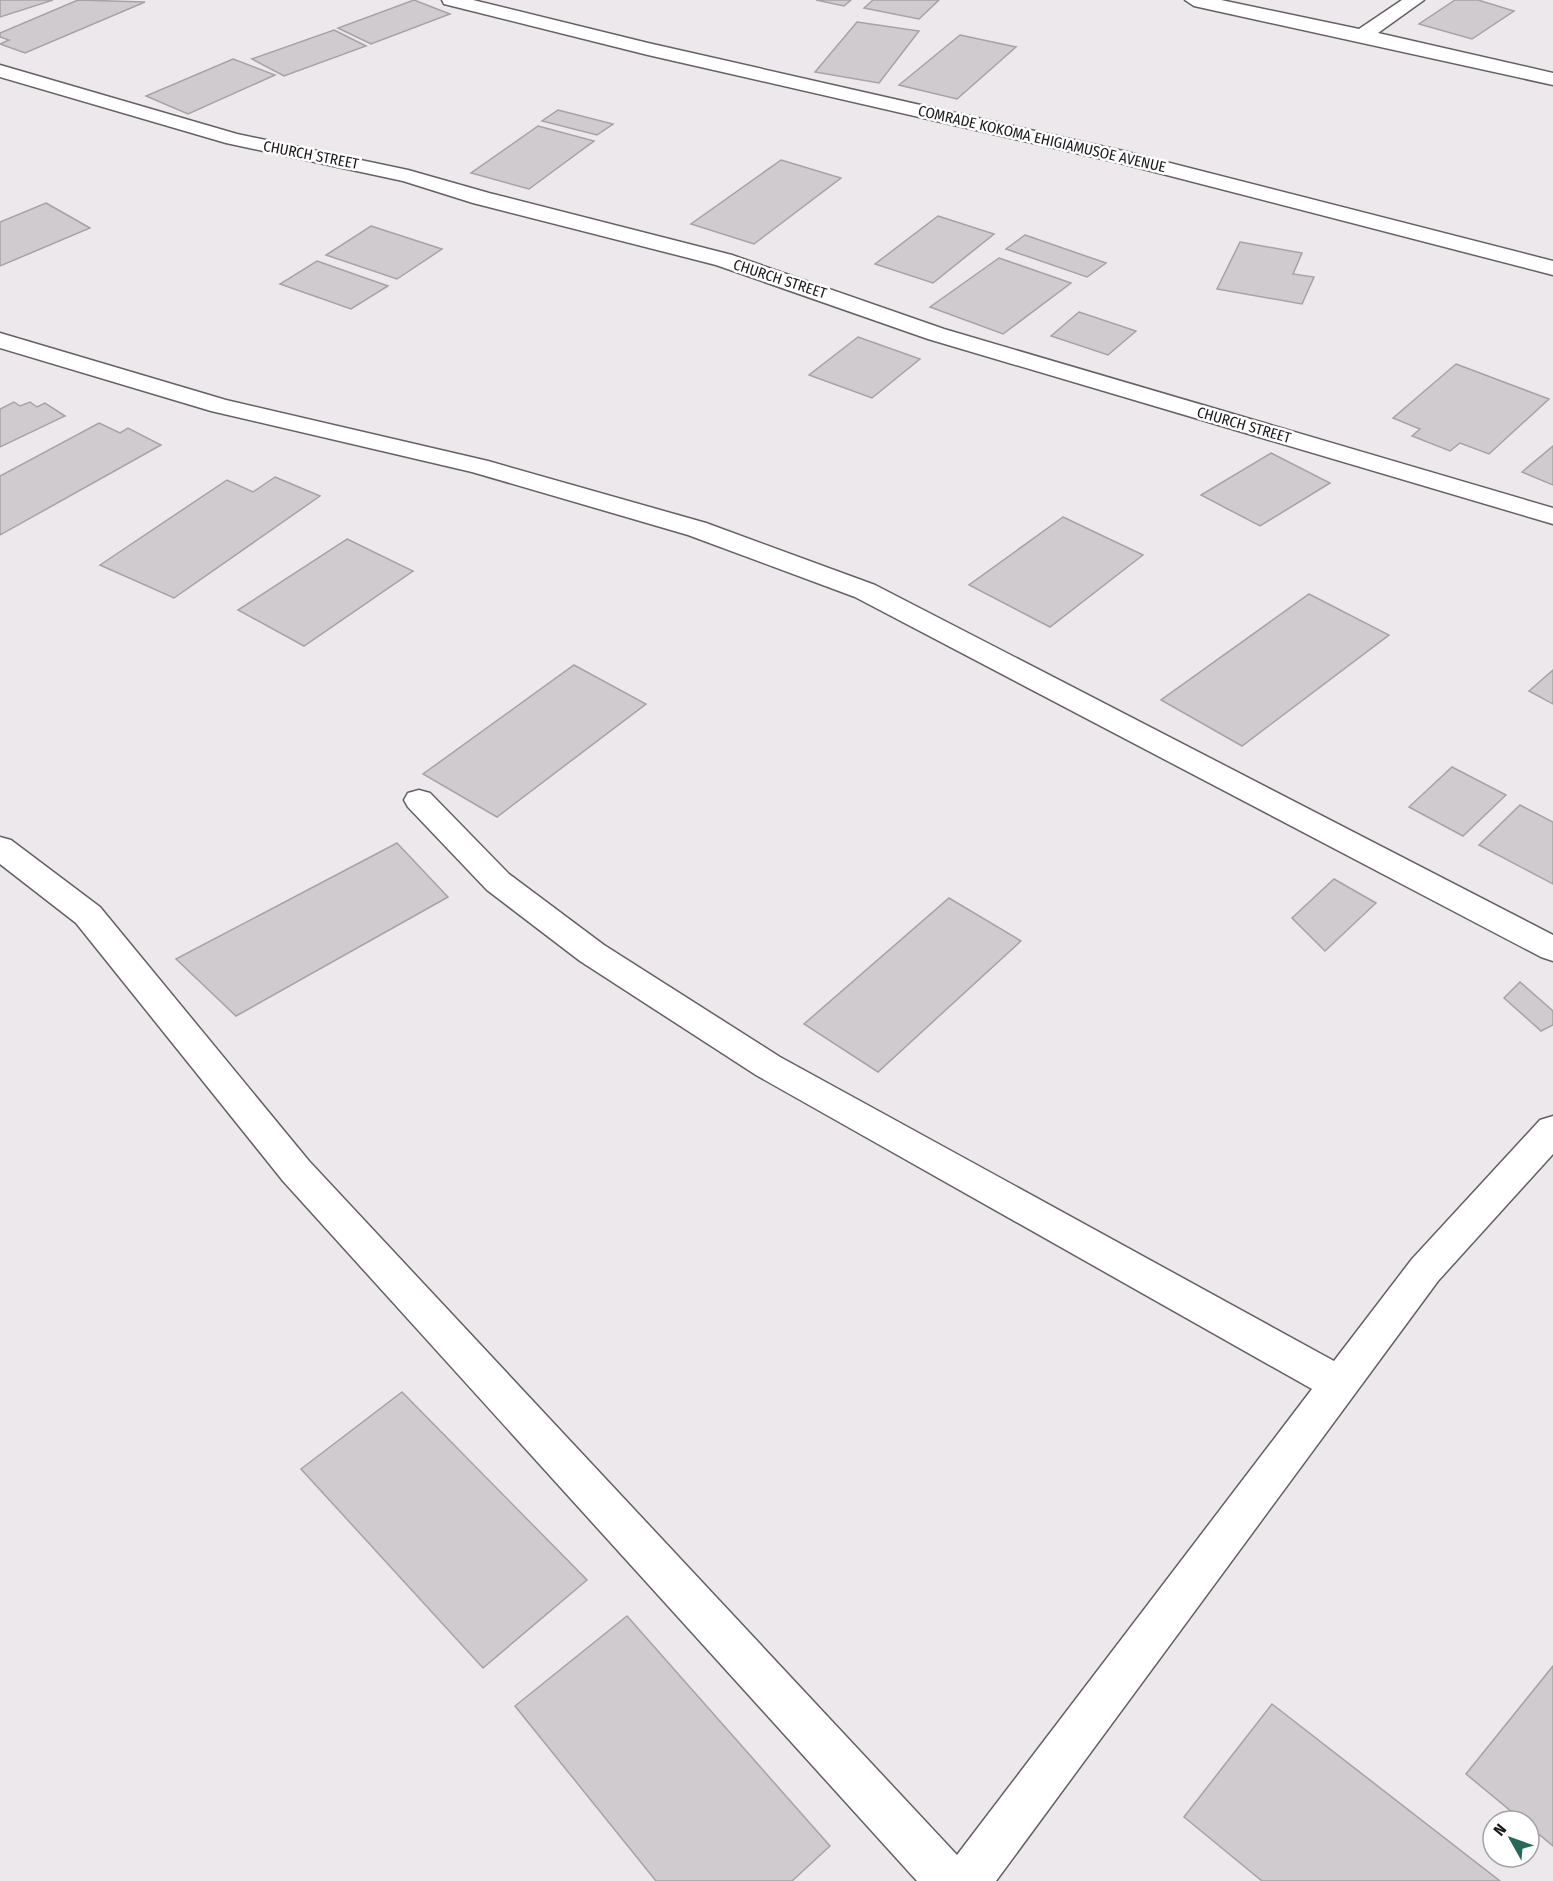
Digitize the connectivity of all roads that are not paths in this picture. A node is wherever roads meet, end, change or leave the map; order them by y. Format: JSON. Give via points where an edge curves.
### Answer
{"nodes":[{"id":1,"x":451,"y":0,"type":"edge"},
{"id":2,"x":1194,"y":0,"type":"edge"},
{"id":3,"x":1415,"y":0,"type":"edge"},
{"id":4,"x":1362,"y":34,"type":"junction"},
{"id":5,"x":0,"y":71,"type":"edge"},
{"id":6,"x":1553,"y":79,"type":"edge"},
{"id":7,"x":1553,"y":268,"type":"edge"},
{"id":8,"x":0,"y":340,"type":"edge"},
{"id":9,"x":1553,"y":516,"type":"edge"},
{"id":10,"x":419,"y":800,"type":"dead end"},
{"id":11,"x":0,"y":848,"type":"edge"},
{"id":12,"x":1553,"y":949,"type":"edge"},
{"id":13,"x":1553,"y":1130,"type":"edge"},
{"id":14,"x":1339,"y":1384,"type":"junction"},
{"id":15,"x":949,"y":1881,"type":"edge"},
{"id":16,"x":967,"y":1881,"type":"edge"}],
"edges":[{"from":1,"to":7,"type":"street","name":"COMRADE KOKOMA EHIGIAMUSOE AVENUE","via":[[1123,157]]},
{"from":2,"to":4,"type":"street"},
{"from":3,"to":4,"type":"street"},
{"from":4,"to":6,"type":"street"},
{"from":5,"to":9,"type":"street","name":"CHURCH STREET","via":[[225,137],[408,176],[724,260],[936,334]]},
{"from":8,"to":12,"type":"street","via":[[220,405],[490,469],[697,529],[865,591]]},
{"from":10,"to":14,"type":"street","via":[[498,882],[592,953],[758,1060]]},
{"from":11,"to":15,"type":"street","via":[[88,915],[296,1171]]},
{"from":13,"to":14,"type":"street","via":[[1425,1270]]},
{"from":14,"to":16,"type":"street"}]}
